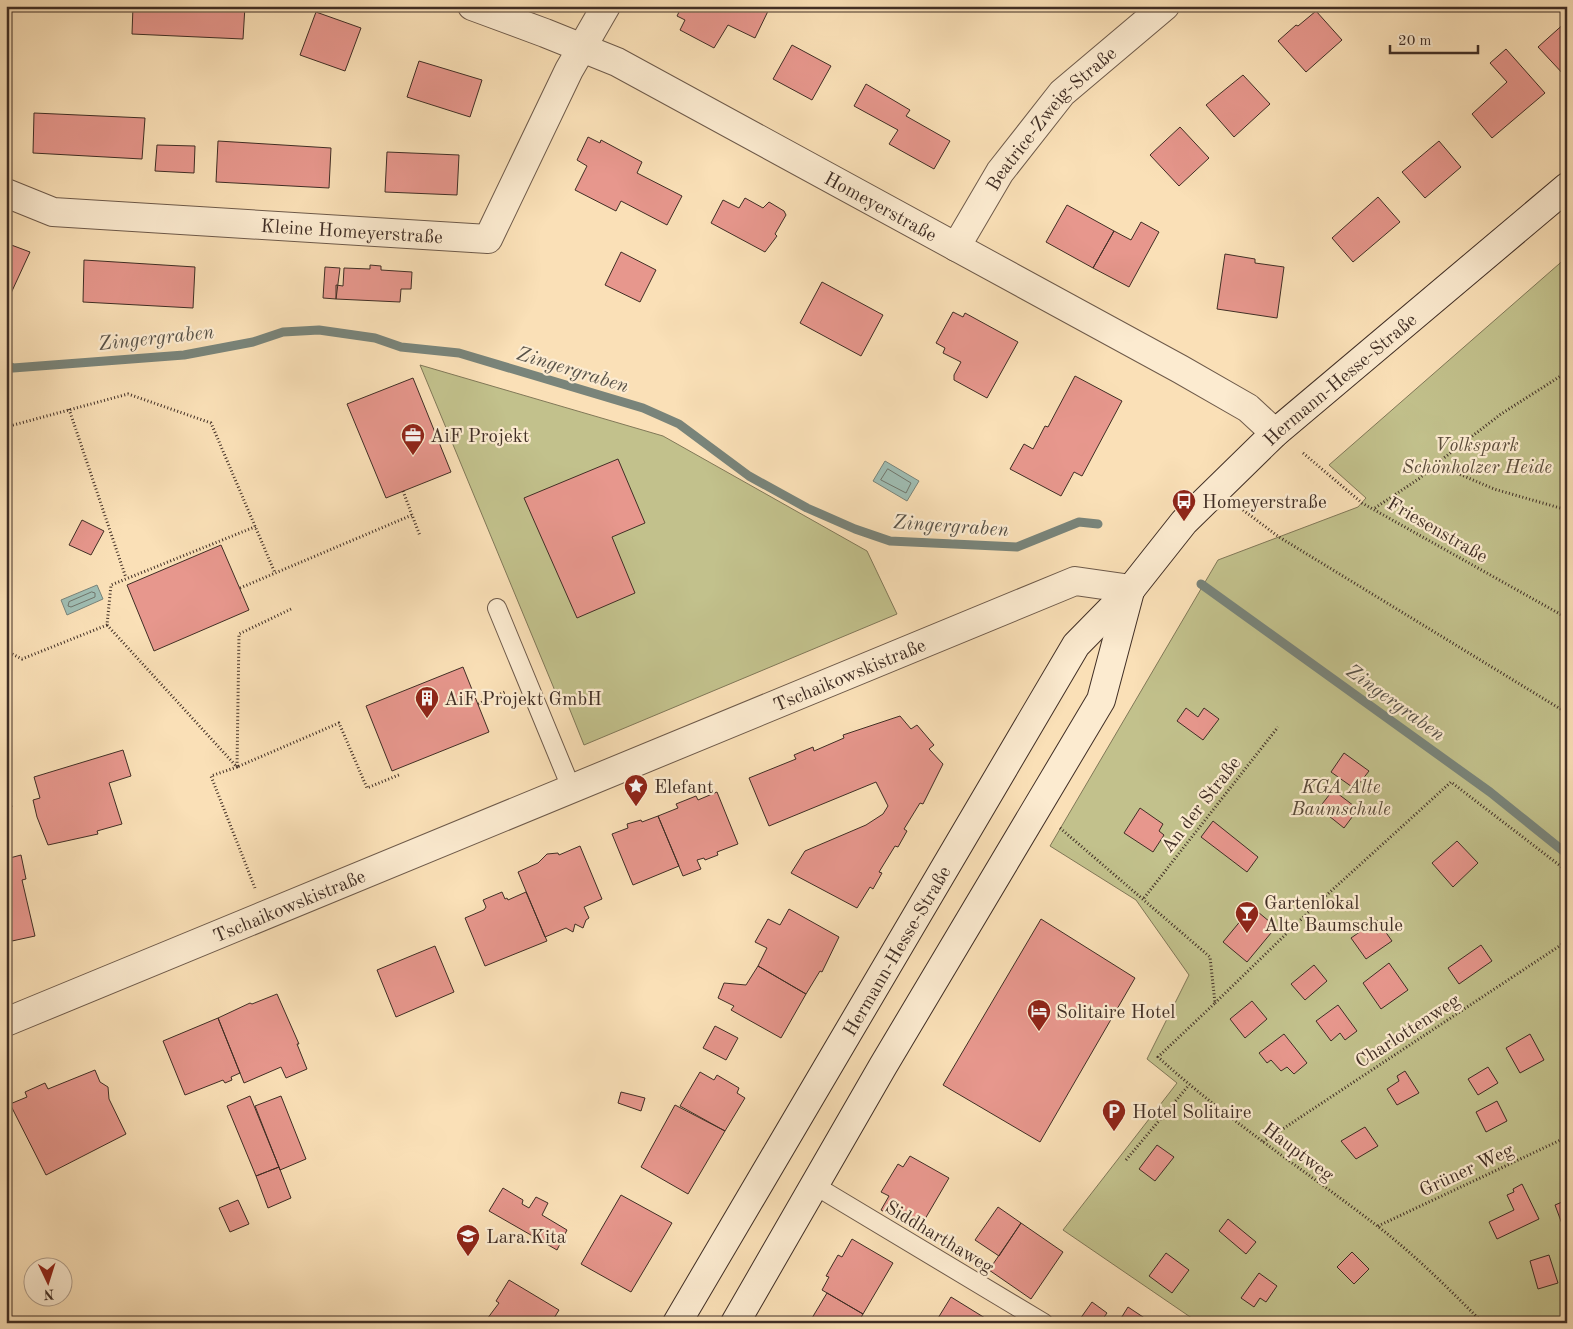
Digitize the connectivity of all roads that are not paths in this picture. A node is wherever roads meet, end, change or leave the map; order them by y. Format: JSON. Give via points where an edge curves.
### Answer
{"nodes":[{"id":1,"x":472,"y":6,"type":"edge"},
{"id":2,"x":606,"y":6,"type":"edge"},
{"id":3,"x":1164,"y":6,"type":"edge"},
{"id":4,"x":582,"y":48,"type":"junction"},
{"id":5,"x":1567,"y":187,"type":"edge"},
{"id":6,"x":6,"y":193,"type":"edge"},
{"id":7,"x":956,"y":247,"type":"junction"},
{"id":8,"x":1276,"y":432,"type":"junction"},
{"id":9,"x":1131,"y":589,"type":"junction"},
{"id":10,"x":497,"y":608,"type":"dead end"},
{"id":11,"x":572,"y":790,"type":"junction"},
{"id":12,"x":6,"y":1022,"type":"edge"},
{"id":13,"x":814,"y":1185,"type":"junction"},
{"id":14,"x":677,"y":1323,"type":"edge"},
{"id":15,"x":735,"y":1323,"type":"edge"},
{"id":16,"x":1044,"y":1323,"type":"edge"}],
"edges":[{"from":1,"to":4,"type":"street","name":"Homeyerstraße"},
{"from":2,"to":4,"type":"street"},
{"from":3,"to":7,"type":"street","name":"Beatrice-Zweig-Straße","via":[[1062,93],[1000,172]]},
{"from":4,"to":6,"type":"street","name":"Kleine Homeyerstraße","via":[[568,70],[488,239],[53,212]]},
{"from":4,"to":7,"type":"street","name":"Homeyerstraße","via":[[617,62]]},
{"from":5,"to":8,"type":"street","name":"Hermann-Hesse-Straße"},
{"from":7,"to":8,"type":"street","name":"Homeyerstraße","via":[[1248,408]]},
{"from":8,"to":9,"type":"street","name":"Hermann-Hesse-Straße","via":[[1184,522]]},
{"from":9,"to":11,"type":"street","name":"Tschaikowskistraße","via":[[1075,581]]},
{"from":9,"to":13,"type":"street","name":"Hermann-Hesse-Straße","via":[[1100,700]]},
{"from":9,"to":14,"type":"street","name":"Hermann-Hesse-Straße","via":[[1076,645]]},
{"from":10,"to":11,"type":"lane"},
{"from":11,"to":12,"type":"street","name":"Tschaikowskistraße"},
{"from":13,"to":15,"type":"street","name":"Hermann-Hesse-Straße"},
{"from":13,"to":16,"type":"lane","name":"Siddharthaweg"}]}
